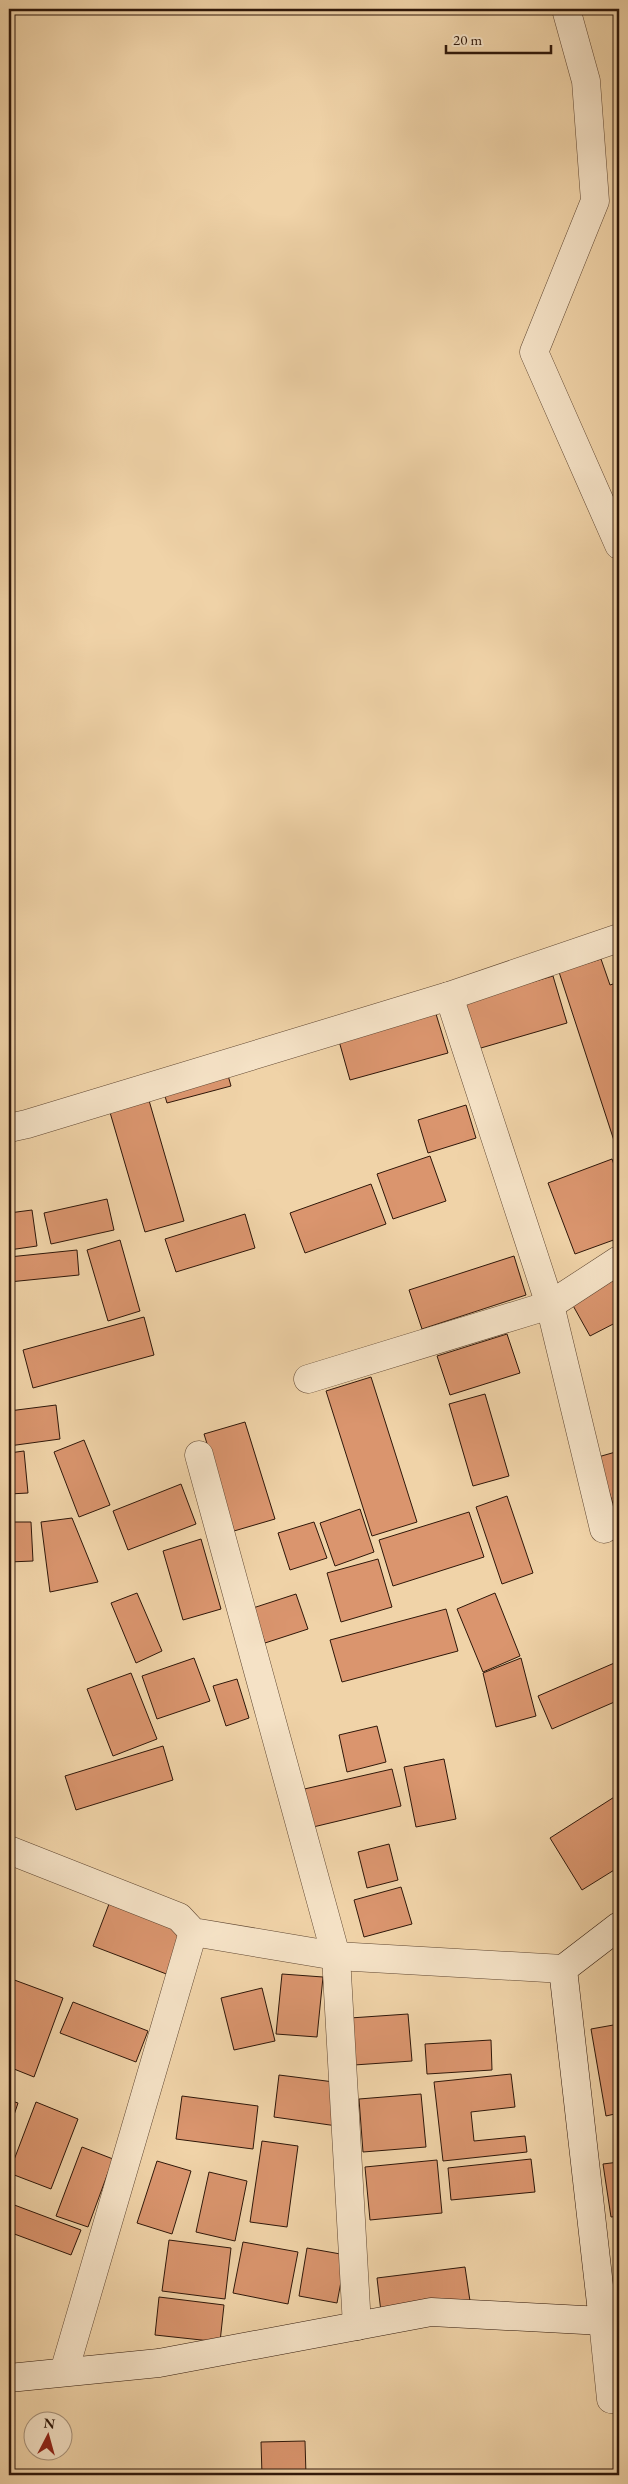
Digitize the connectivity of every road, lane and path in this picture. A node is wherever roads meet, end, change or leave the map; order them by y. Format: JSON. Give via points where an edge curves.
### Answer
{"nodes":[{"id":1,"x":566,"y":9,"type":"edge"},
{"id":2,"x":619,"y":545,"type":"edge"},
{"id":3,"x":619,"y":938,"type":"edge"},
{"id":4,"x":449,"y":996,"type":"junction"},
{"id":5,"x":9,"y":1128,"type":"edge"},
{"id":6,"x":619,"y":1260,"type":"edge"},
{"id":7,"x":550,"y":1305,"type":"junction"},
{"id":8,"x":308,"y":1379,"type":"dead end"},
{"id":9,"x":199,"y":1455,"type":"dead end"},
{"id":10,"x":604,"y":1529,"type":"dead end"},
{"id":11,"x":9,"y":1850,"type":"edge"},
{"id":12,"x":619,"y":1926,"type":"edge"},
{"id":13,"x":193,"y":1932,"type":"junction"},
{"id":14,"x":336,"y":1956,"type":"junction"},
{"id":15,"x":563,"y":1969,"type":"junction"},
{"id":16,"x":603,"y":2321,"type":"junction"},
{"id":17,"x":357,"y":2326,"type":"junction"},
{"id":18,"x":64,"y":2372,"type":"junction"},
{"id":19,"x":9,"y":2378,"type":"edge"},
{"id":20,"x":619,"y":2399,"type":"edge"}],
"edges":[{"from":1,"to":2,"type":"street","via":[[586,81],[595,201],[534,352]]},
{"from":3,"to":4,"type":"street"},
{"from":4,"to":5,"type":"street"},
{"from":4,"to":7,"type":"street"},
{"from":6,"to":7,"type":"street"},
{"from":7,"to":8,"type":"street"},
{"from":7,"to":10,"type":"street"},
{"from":9,"to":14,"type":"street"},
{"from":11,"to":13,"type":"street","via":[[179,1917]]},
{"from":12,"to":15,"type":"street"},
{"from":13,"to":14,"type":"street"},
{"from":13,"to":18,"type":"street"},
{"from":14,"to":15,"type":"street"},
{"from":14,"to":17,"type":"street"},
{"from":15,"to":16,"type":"street"},
{"from":16,"to":17,"type":"street","via":[[431,2312]]},
{"from":16,"to":20,"type":"street","via":[[611,2399]]},
{"from":17,"to":18,"type":"street","via":[[159,2363]]},
{"from":18,"to":19,"type":"street"}]}
